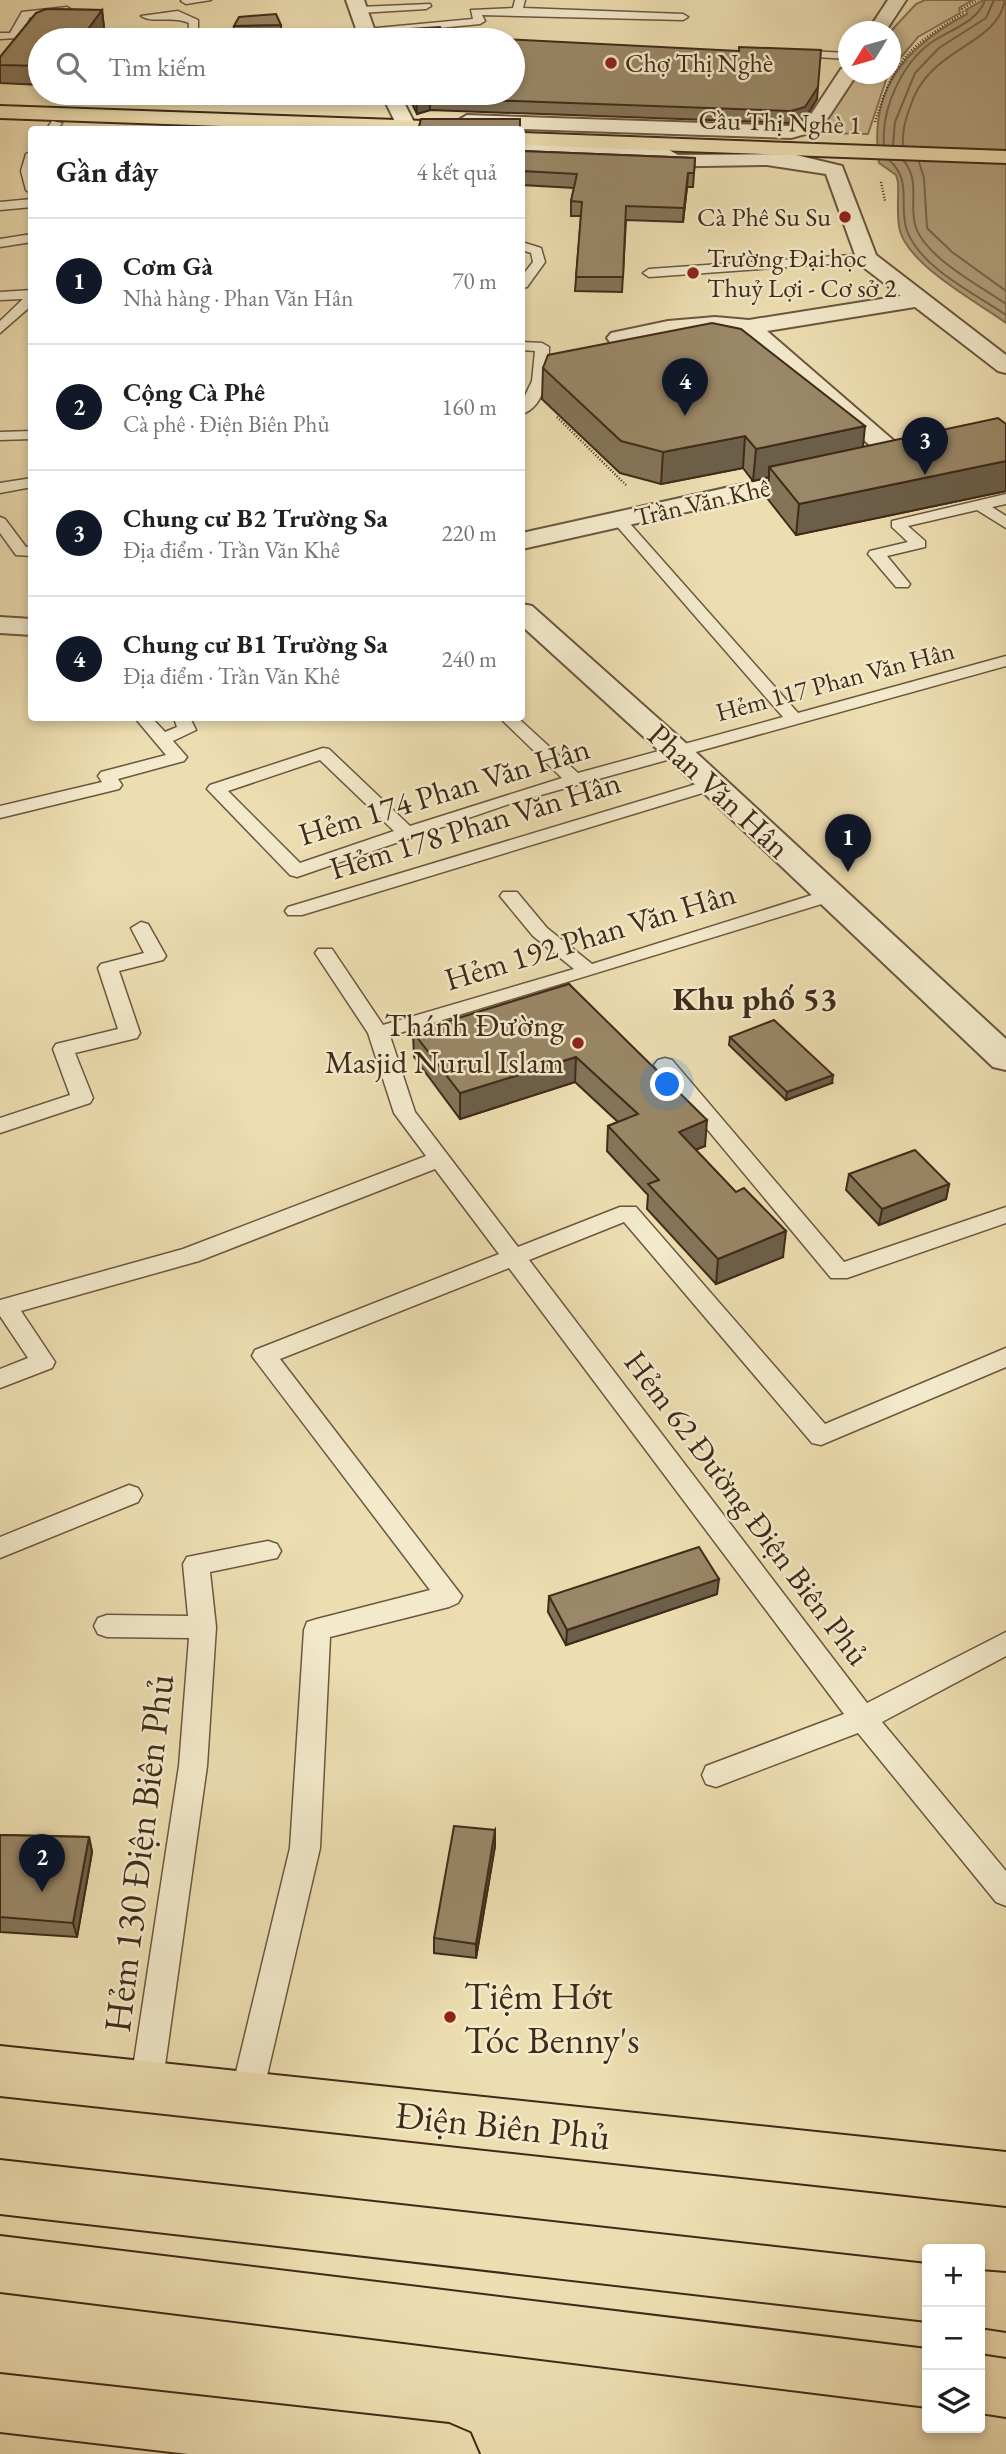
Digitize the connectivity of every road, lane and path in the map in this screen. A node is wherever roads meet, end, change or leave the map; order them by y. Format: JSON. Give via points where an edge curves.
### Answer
{"nodes":[{"id":1,"x":206,"y":0,"type":"edge"},
{"id":2,"x":590,"y":0,"type":"edge"},
{"id":3,"x":877,"y":0,"type":"edge"},
{"id":4,"x":978,"y":0,"type":"edge"},
{"id":5,"x":186,"y":1,"type":"edge"},
{"id":6,"x":896,"y":1,"type":"edge"},
{"id":7,"x":357,"y":5,"type":"edge"},
{"id":8,"x":426,"y":6,"type":"dead end"},
{"id":9,"x":519,"y":6,"type":"edge"},
{"id":10,"x":70,"y":7,"type":"edge"},
{"id":11,"x":577,"y":15,"type":"junction"},
{"id":12,"x":146,"y":16,"type":"dead end"},
{"id":13,"x":682,"y":17,"type":"dead end"},
{"id":14,"x":883,"y":21,"type":"edge"},
{"id":15,"x":193,"y":28,"type":"edge"},
{"id":16,"x":363,"y":28,"type":"edge"},
{"id":17,"x":426,"y":28,"type":"edge"},
{"id":18,"x":0,"y":36,"type":"edge"},
{"id":19,"x":779,"y":53,"type":"edge"},
{"id":20,"x":838,"y":55,"type":"edge"},
{"id":21,"x":842,"y":84,"type":"edge"},
{"id":22,"x":395,"y":105,"type":"edge"},
{"id":23,"x":0,"y":112,"type":"edge"},
{"id":24,"x":0,"y":121,"type":"edge"},
{"id":25,"x":57,"y":122,"type":"edge"},
{"id":26,"x":143,"y":126,"type":"edge"},
{"id":27,"x":289,"y":126,"type":"edge"},
{"id":28,"x":404,"y":126,"type":"edge"},
{"id":29,"x":411,"y":126,"type":"edge"},
{"id":30,"x":525,"y":130,"type":"edge"},
{"id":31,"x":872,"y":132,"type":"dead end"},
{"id":32,"x":552,"y":135,"type":"junction"},
{"id":33,"x":525,"y":139,"type":"edge"},
{"id":34,"x":1006,"y":147,"type":"edge"},
{"id":35,"x":525,"y":150,"type":"edge"},
{"id":36,"x":525,"y":156,"type":"edge"},
{"id":37,"x":1006,"y":157,"type":"edge"},
{"id":38,"x":737,"y":160,"type":"junction"},
{"id":39,"x":821,"y":165,"type":"junction"},
{"id":40,"x":28,"y":203,"type":"edge"},
{"id":41,"x":0,"y":206,"type":"edge"},
{"id":42,"x":887,"y":213,"type":"dead end"},
{"id":43,"x":28,"y":239,"type":"edge"},
{"id":44,"x":0,"y":243,"type":"edge"},
{"id":45,"x":525,"y":247,"type":"edge"},
{"id":46,"x":866,"y":258,"type":"junction"},
{"id":47,"x":649,"y":273,"type":"dead end"},
{"id":48,"x":525,"y":280,"type":"edge"},
{"id":49,"x":28,"y":295,"type":"edge"},
{"id":50,"x":0,"y":296,"type":"edge"},
{"id":51,"x":28,"y":299,"type":"edge"},
{"id":52,"x":919,"y":300,"type":"junction"},
{"id":53,"x":749,"y":327,"type":"junction"},
{"id":54,"x":0,"y":329,"type":"edge"},
{"id":55,"x":525,"y":346,"type":"edge"},
{"id":56,"x":638,"y":358,"type":"edge"},
{"id":57,"x":1006,"y":366,"type":"edge"},
{"id":58,"x":525,"y":407,"type":"edge"},
{"id":59,"x":551,"y":412,"type":"edge"},
{"id":60,"x":28,"y":435,"type":"edge"},
{"id":61,"x":0,"y":436,"type":"edge"},
{"id":62,"x":926,"y":452,"type":"edge"},
{"id":63,"x":899,"y":458,"type":"junction"},
{"id":64,"x":872,"y":464,"type":"edge"},
{"id":65,"x":844,"y":470,"type":"edge"},
{"id":66,"x":28,"y":483,"type":"edge"},
{"id":67,"x":0,"y":488,"type":"edge"},
{"id":68,"x":1006,"y":499,"type":"edge"},
{"id":69,"x":979,"y":505,"type":"junction"},
{"id":70,"x":654,"y":512,"type":"junction"},
{"id":71,"x":620,"y":520,"type":"junction"},
{"id":72,"x":0,"y":522,"type":"edge"},
{"id":73,"x":1006,"y":523,"type":"edge"},
{"id":74,"x":525,"y":540,"type":"edge"},
{"id":75,"x":28,"y":551,"type":"edge"},
{"id":76,"x":902,"y":584,"type":"dead end"},
{"id":77,"x":525,"y":615,"type":"edge"},
{"id":78,"x":0,"y":625,"type":"edge"},
{"id":79,"x":28,"y":627,"type":"edge"},
{"id":80,"x":1006,"y":661,"type":"edge"},
{"id":81,"x":794,"y":719,"type":"junction"},
{"id":82,"x":146,"y":721,"type":"edge"},
{"id":83,"x":183,"y":721,"type":"edge"},
{"id":84,"x":511,"y":721,"type":"edge"},
{"id":85,"x":163,"y":738,"type":"junction"},
{"id":86,"x":678,"y":752,"type":"junction"},
{"id":87,"x":575,"y":780,"type":"junction"},
{"id":88,"x":713,"y":784,"type":"junction"},
{"id":89,"x":0,"y":812,"type":"edge"},
{"id":90,"x":407,"y":833,"type":"junction"},
{"id":91,"x":831,"y":895,"type":"junction"},
{"id":92,"x":510,"y":896,"type":"dead end"},
{"id":93,"x":295,"y":911,"type":"dead end"},
{"id":94,"x":141,"y":928,"type":"dead end"},
{"id":95,"x":324,"y":953,"type":"dead end"},
{"id":96,"x":589,"y":971,"type":"junction"},
{"id":97,"x":378,"y":1033,"type":"junction"},
{"id":98,"x":1006,"y":1059,"type":"edge"},
{"id":99,"x":665,"y":1065,"type":"dead end"},
{"id":100,"x":0,"y":1126,"type":"edge"},
{"id":101,"x":439,"y":1159,"type":"junction"},
{"id":102,"x":1006,"y":1215,"type":"edge"},
{"id":103,"x":513,"y":1257,"type":"junction"},
{"id":104,"x":1006,"y":1357,"type":"edge"},
{"id":105,"x":0,"y":1379,"type":"edge"},
{"id":106,"x":129,"y":1495,"type":"dead end"},
{"id":107,"x":0,"y":1548,"type":"edge"},
{"id":108,"x":268,"y":1551,"type":"dead end"},
{"id":109,"x":107,"y":1626,"type":"dead end"},
{"id":110,"x":203,"y":1628,"type":"junction"},
{"id":111,"x":1006,"y":1643,"type":"edge"},
{"id":112,"x":863,"y":1719,"type":"junction"},
{"id":113,"x":716,"y":1774,"type":"dead end"},
{"id":114,"x":1006,"y":1893,"type":"edge"},
{"id":115,"x":0,"y":2071,"type":"edge"},
{"id":116,"x":146,"y":2087,"type":"junction"},
{"id":117,"x":246,"y":2097,"type":"junction"},
{"id":118,"x":1006,"y":2179,"type":"edge"},
{"id":119,"x":0,"y":2187,"type":"edge"},
{"id":120,"x":0,"y":2264,"type":"edge"},
{"id":121,"x":922,"y":2292,"type":"edge"},
{"id":122,"x":985,"y":2300,"type":"edge"},
{"id":123,"x":1006,"y":2302,"type":"edge"},
{"id":124,"x":922,"y":2377,"type":"edge"},
{"id":125,"x":985,"y":2385,"type":"edge"},
{"id":126,"x":1006,"y":2388,"type":"edge"},
{"id":127,"x":0,"y":2403,"type":"edge"},
{"id":128,"x":449,"y":2454,"type":"edge"}],
"edges":[{"from":1,"to":5,"type":"lane"},
{"from":2,"to":11,"type":"lane"},
{"from":3,"to":6,"type":"street"},
{"from":4,"to":31,"type":"path","via":[[921,38],[898,63],[887,79]]},
{"from":6,"to":14,"type":"street"},
{"from":7,"to":8,"type":"lane"},
{"from":7,"to":16,"type":"street"},
{"from":9,"to":11,"type":"lane"},
{"from":9,"to":17,"type":"lane","via":[[475,12],[480,21]]},
{"from":10,"to":18,"type":"lane","via":[[26,14],[14,36]]},
{"from":11,"to":13,"type":"lane"},
{"from":12,"to":15,"type":"lane","via":[[178,14],[194,22]]},
{"from":19,"to":20,"type":"lane"},
{"from":21,"to":29,"type":"street","via":[[813,126],[791,132],[430,119]]},
{"from":22,"to":28,"type":"street"},
{"from":23,"to":25,"type":"main road"},
{"from":24,"to":25,"type":"main road"},
{"from":25,"to":26,"type":"main road"},
{"from":25,"to":27,"type":"main road"},
{"from":30,"to":32,"type":"main road"},
{"from":32,"to":33,"type":"main road"},
{"from":32,"to":34,"type":"main road","name":"Cầu Thị Nghè 1"},
{"from":32,"to":37,"type":"main road","name":"Cầu Thị Nghè 1"},
{"from":35,"to":38,"type":"street"},
{"from":36,"to":38,"type":"street","via":[[692,163]]},
{"from":38,"to":39,"type":"street"},
{"from":39,"to":42,"type":"path","via":[[870,165],[877,170]]},
{"from":39,"to":46,"type":"street","via":[[839,175]]},
{"from":40,"to":41,"type":"lane"},
{"from":43,"to":44,"type":"lane"},
{"from":45,"to":48,"type":"lane","via":[[537,251],[539,262]]},
{"from":46,"to":47,"type":"lane"},
{"from":46,"to":52,"type":"street"},
{"from":49,"to":50,"type":"lane"},
{"from":51,"to":54,"type":"lane"},
{"from":52,"to":53,"type":"street"},
{"from":52,"to":57,"type":"street"},
{"from":53,"to":56,"type":"street","via":[[712,322],[619,338]]},
{"from":53,"to":63,"type":"street"},
{"from":55,"to":58,"type":"lane","via":[[542,347],[542,376]]},
{"from":59,"to":70,"type":"path"},
{"from":60,"to":61,"type":"lane"},
{"from":62,"to":63,"type":"street"},
{"from":63,"to":64,"type":"street"},
{"from":65,"to":70,"type":"street","name":"Trần Văn Khê"},
{"from":66,"to":67,"type":"lane"},
{"from":68,"to":69,"type":"lane"},
{"from":69,"to":73,"type":"lane"},
{"from":69,"to":76,"type":"lane","via":[[897,523],[919,544],[876,554]]},
{"from":70,"to":71,"type":"street","name":"Trần Văn Khê"},
{"from":71,"to":74,"type":"street","name":"Trần Văn Khê"},
{"from":71,"to":81,"type":"lane"},
{"from":72,"to":75,"type":"lane","via":[[22,552]]},
{"from":77,"to":86,"type":"street","name":"Phan Văn Hân"},
{"from":78,"to":79,"type":"street"},
{"from":80,"to":81,"type":"lane","name":"Hẻm 117 Phan Văn Hân"},
{"from":81,"to":86,"type":"lane","name":"Hẻm 117 Phan Văn Hân"},
{"from":82,"to":85,"type":"lane"},
{"from":83,"to":85,"type":"lane","via":[[187,730]]},
{"from":84,"to":87,"type":"lane"},
{"from":85,"to":89,"type":"lane","via":[[178,757],[107,776],[113,785]]},
{"from":86,"to":87,"type":"lane","name":"Hẻm 174 Phan Văn Hân"},
{"from":86,"to":88,"type":"street","name":"Phan Văn Hân"},
{"from":87,"to":90,"type":"lane","name":"Hẻm 174 Phan Văn Hân"},
{"from":88,"to":91,"type":"street","name":"Phan Văn Hân"},
{"from":88,"to":93,"type":"lane","name":"Hẻm 178 Phan Văn Hân"},
{"from":90,"to":90,"type":"lane","name":"Hẻm 174 Phan Văn Hân","via":[[298,871],[216,789],[323,753]]},
{"from":91,"to":96,"type":"lane","name":"Hẻm 192 Phan Văn Hân"},
{"from":91,"to":98,"type":"street","name":"Phan Văn Hân"},
{"from":92,"to":96,"type":"lane","via":[[540,932]]},
{"from":94,"to":100,"type":"lane","via":[[156,956],[108,968],[130,1032],[63,1049],[82,1098]]},
{"from":95,"to":97,"type":"lane"},
{"from":96,"to":97,"type":"lane","name":"Hẻm 192 Phan Văn Hân"},
{"from":97,"to":101,"type":"lane","via":[[405,1113]]},
{"from":99,"to":102,"type":"lane","via":[[839,1272]]},
{"from":101,"to":103,"type":"lane","name":"Hẻm 62 Đường Điện Biên Phủ"},
{"from":101,"to":105,"type":"lane","via":[[191,1255],[6,1307],[43,1362]]},
{"from":103,"to":104,"type":"lane","via":[[628,1212],[821,1436]]},
{"from":103,"to":112,"type":"lane","name":"Hẻm 62 Đường Điện Biên Phủ"},
{"from":103,"to":117,"type":"lane","via":[[264,1356],[449,1595],[317,1630],[305,1848]]},
{"from":106,"to":107,"type":"lane"},
{"from":108,"to":110,"type":"lane","name":"Hẻm 130 Điện Biên Phủ","via":[[196,1564]]},
{"from":109,"to":110,"type":"lane","name":"Hẻm 130 Điện Biên Phủ"},
{"from":110,"to":116,"type":"lane","name":"Hẻm 130 Điện Biên Phủ","via":[[192,1766]]},
{"from":111,"to":112,"type":"lane"},
{"from":112,"to":113,"type":"lane"},
{"from":112,"to":114,"type":"lane","name":"Hẻm 62 Đường Điện Biên Phủ"},
{"from":115,"to":116,"type":"main road","name":"Điện Biên Phủ"},
{"from":116,"to":117,"type":"main road","name":"Điện Biên Phủ"},
{"from":117,"to":118,"type":"main road","name":"Điện Biên Phủ"},
{"from":119,"to":121,"type":"main road"},
{"from":120,"to":124,"type":"main road"},
{"from":122,"to":123,"type":"main road"},
{"from":125,"to":126,"type":"main road"},
{"from":127,"to":128,"type":"main road"}]}
